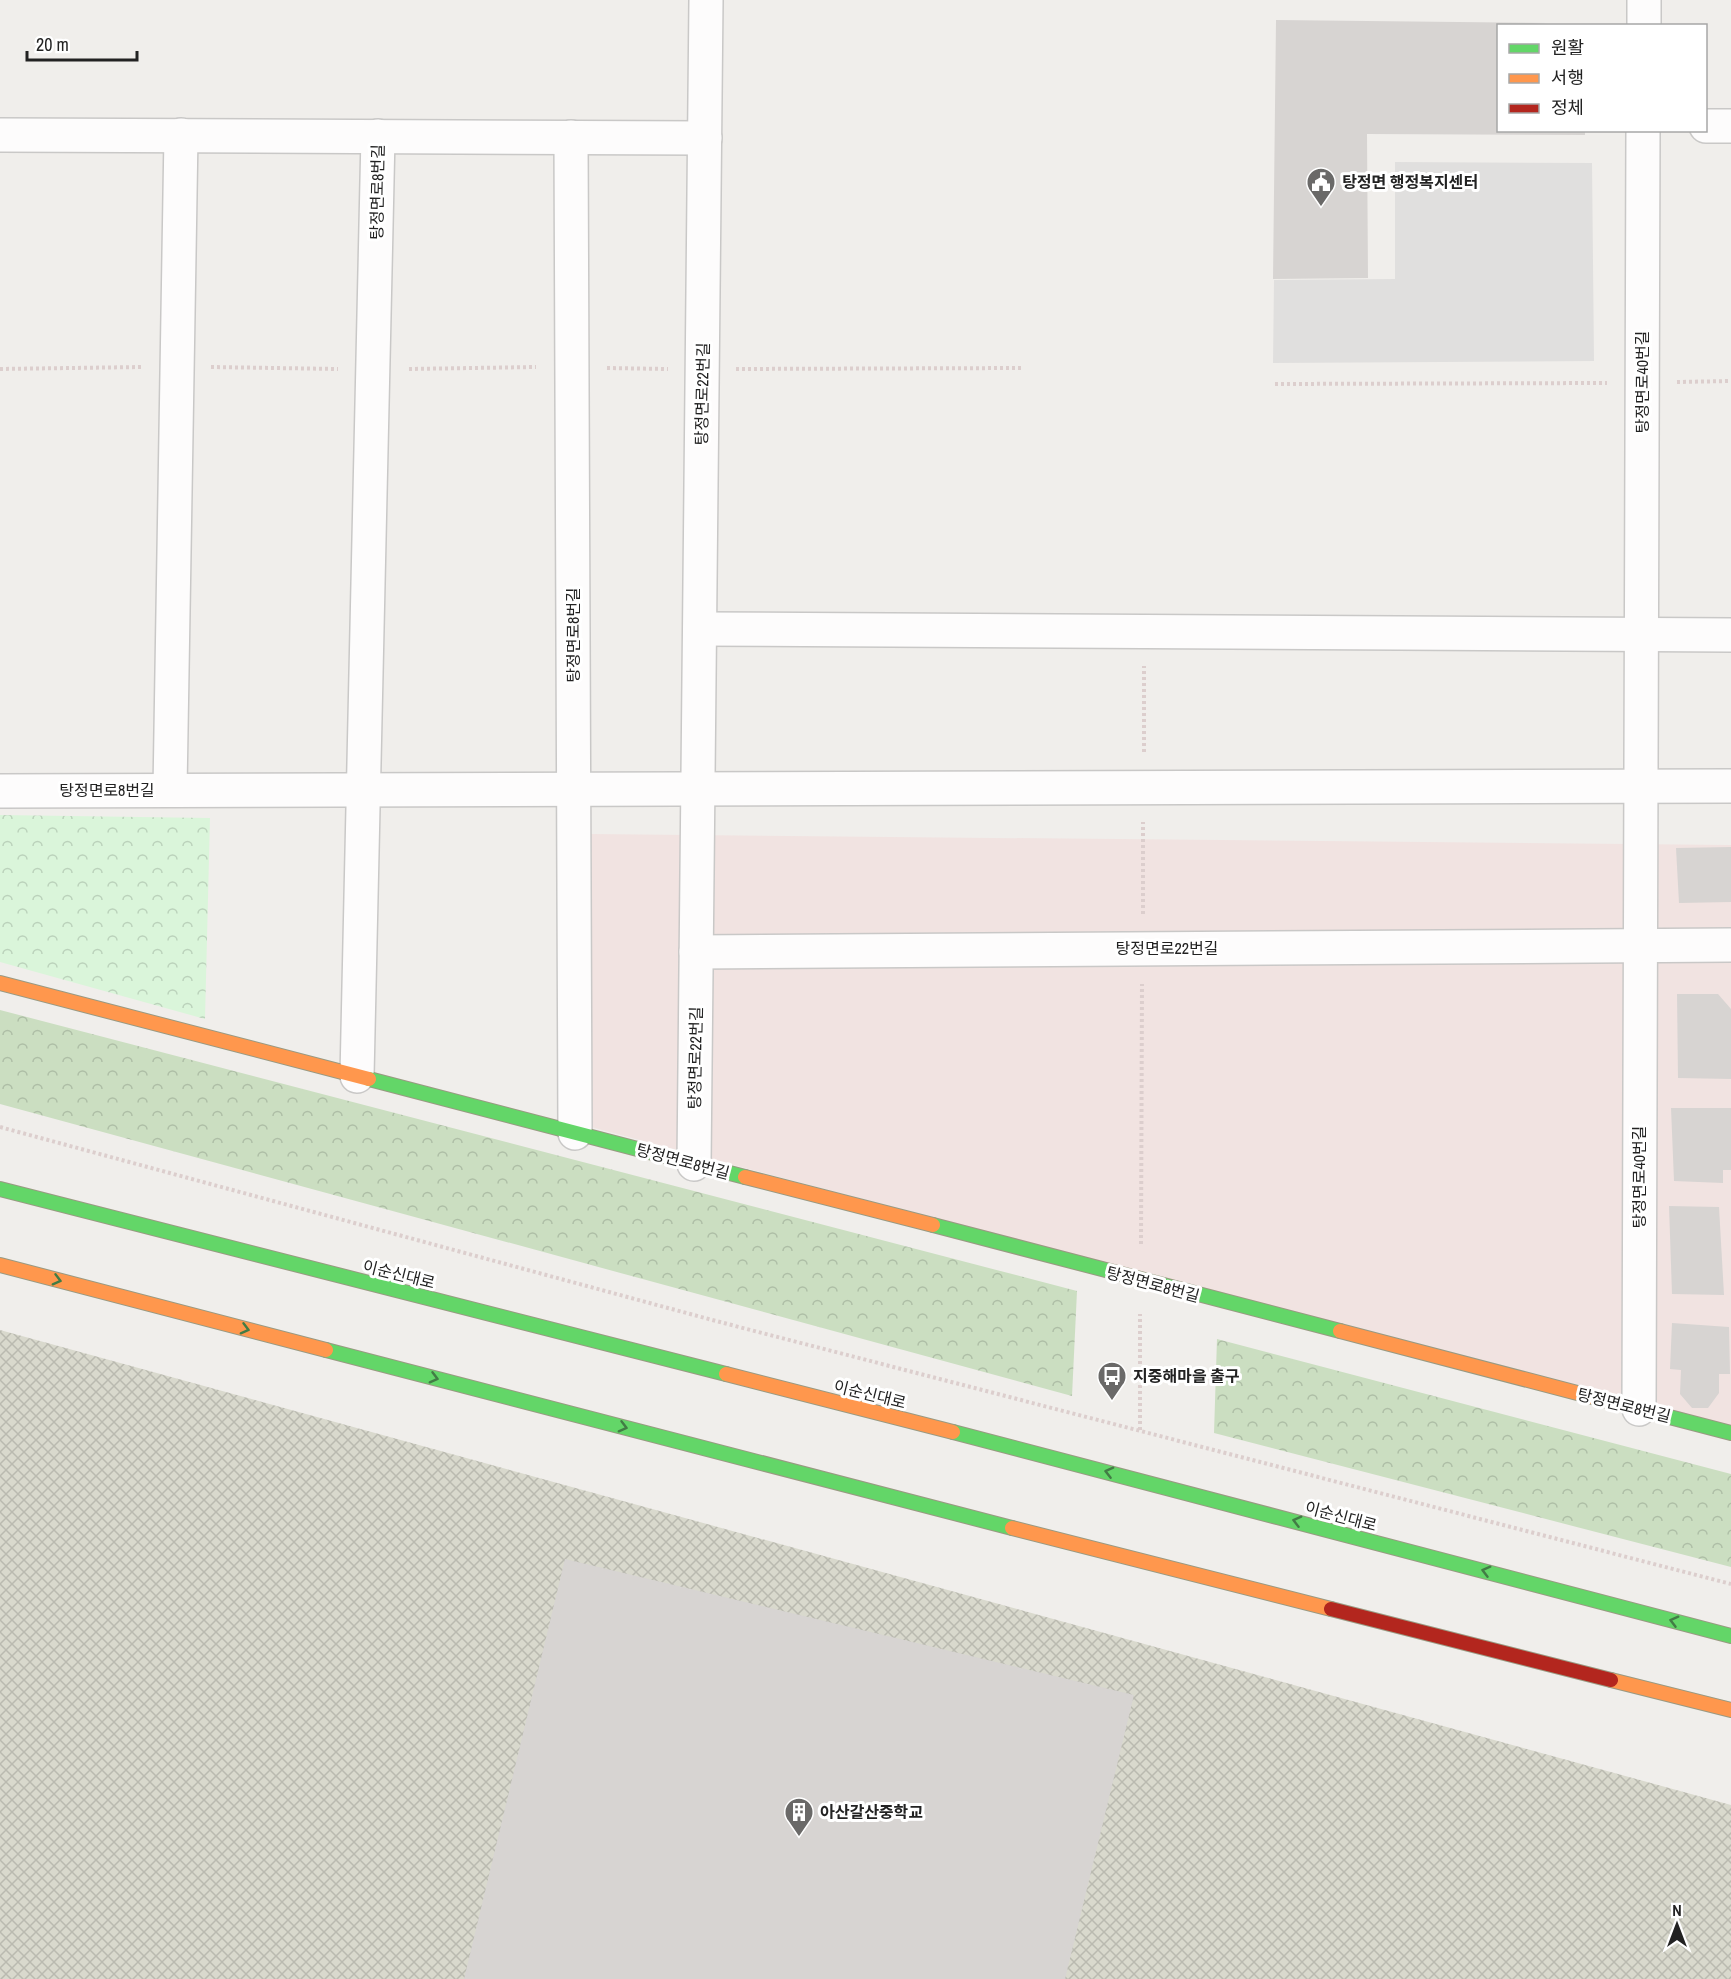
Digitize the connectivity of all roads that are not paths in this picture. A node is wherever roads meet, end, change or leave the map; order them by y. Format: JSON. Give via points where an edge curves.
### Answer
{"nodes":[{"id":1,"x":706,"y":0,"type":"edge"},
{"id":2,"x":1644,"y":0,"type":"edge"},
{"id":3,"x":1644,"y":24,"type":"edge"},
{"id":4,"x":1707,"y":126,"type":"edge"},
{"id":5,"x":1731,"y":126,"type":"edge"},
{"id":6,"x":1643,"y":132,"type":"edge"},
{"id":7,"x":0,"y":135,"type":"edge"},
{"id":8,"x":181,"y":135,"type":"junction"},
{"id":9,"x":378,"y":136,"type":"junction"},
{"id":10,"x":571,"y":137,"type":"junction"},
{"id":11,"x":705,"y":138,"type":"junction"},
{"id":12,"x":700,"y":629,"type":"junction"},
{"id":13,"x":1640,"y":634,"type":"junction"},
{"id":14,"x":1731,"y":634,"type":"edge"},
{"id":15,"x":1639,"y":786,"type":"junction"},
{"id":16,"x":1731,"y":786,"type":"edge"},
{"id":17,"x":364,"y":789,"type":"junction"},
{"id":18,"x":573,"y":789,"type":"junction"},
{"id":19,"x":698,"y":789,"type":"junction"},
{"id":20,"x":170,"y":790,"type":"junction"},
{"id":21,"x":0,"y":791,"type":"edge"},
{"id":22,"x":1638,"y":945,"type":"junction"},
{"id":23,"x":1731,"y":945,"type":"edge"},
{"id":24,"x":696,"y":952,"type":"junction"},
{"id":25,"x":0,"y":983,"type":"edge"},
{"id":26,"x":357,"y":1076,"type":"junction"},
{"id":27,"x":575,"y":1133,"type":"junction"},
{"id":28,"x":694,"y":1164,"type":"junction"},
{"id":29,"x":0,"y":1189,"type":"edge"},
{"id":30,"x":0,"y":1265,"type":"edge"},
{"id":31,"x":1639,"y":1409,"type":"junction"},
{"id":32,"x":1731,"y":1433,"type":"edge"},
{"id":33,"x":1731,"y":1636,"type":"edge"},
{"id":34,"x":1731,"y":1710,"type":"edge"}],
"edges":[{"from":1,"to":11,"type":"street","name":"탕정면로22번길"},
{"from":2,"to":3,"type":"street"},
{"from":4,"to":5,"type":"street"},
{"from":6,"to":13,"type":"street","name":"탕정면로40번길"},
{"from":7,"to":8,"type":"street","name":"탕정면로8번길"},
{"from":8,"to":9,"type":"street","name":"탕정면로8번길"},
{"from":8,"to":20,"type":"street","name":"탕정면로8번길"},
{"from":9,"to":10,"type":"street","name":"탕정면로8번길"},
{"from":9,"to":17,"type":"street","name":"탕정면로8번길"},
{"from":10,"to":11,"type":"street","name":"탕정면로8번길"},
{"from":10,"to":18,"type":"street","name":"탕정면로8번길"},
{"from":11,"to":12,"type":"street","name":"탕정면로22번길"},
{"from":12,"to":13,"type":"street"},
{"from":12,"to":19,"type":"street","name":"탕정면로22번길"},
{"from":13,"to":14,"type":"street"},
{"from":13,"to":15,"type":"street","name":"탕정면로40번길"},
{"from":15,"to":16,"type":"street"},
{"from":15,"to":19,"type":"street"},
{"from":15,"to":22,"type":"street","name":"탕정면로40번길"},
{"from":17,"to":18,"type":"street"},
{"from":17,"to":20,"type":"street"},
{"from":17,"to":26,"type":"street","name":"탕정면로8번길"},
{"from":18,"to":19,"type":"street"},
{"from":18,"to":27,"type":"street","name":"탕정면로8번길"},
{"from":19,"to":24,"type":"street","name":"탕정면로22번길"},
{"from":20,"to":21,"type":"street","name":"탕정면로8번길"},
{"from":22,"to":23,"type":"street"},
{"from":22,"to":24,"type":"street","name":"탕정면로22번길"},
{"from":22,"to":31,"type":"street","name":"탕정면로40번길"},
{"from":24,"to":28,"type":"street","name":"탕정면로22번길"},
{"from":25,"to":26,"type":"main road","name":"탕정면로8번길"},
{"from":26,"to":27,"type":"main road","name":"탕정면로8번길"},
{"from":27,"to":28,"type":"main road","name":"탕정면로8번길"},
{"from":28,"to":31,"type":"main road","name":"탕정면로8번길"},
{"from":33,"to":29,"type":"main road","name":"이순신대로","one_way":true,"via":[[1161,1485]]},
{"from":30,"to":34,"type":"main road","one_way":true,"via":[[995,1524]]},
{"from":31,"to":32,"type":"main road","name":"탕정면로8번길"}]}
